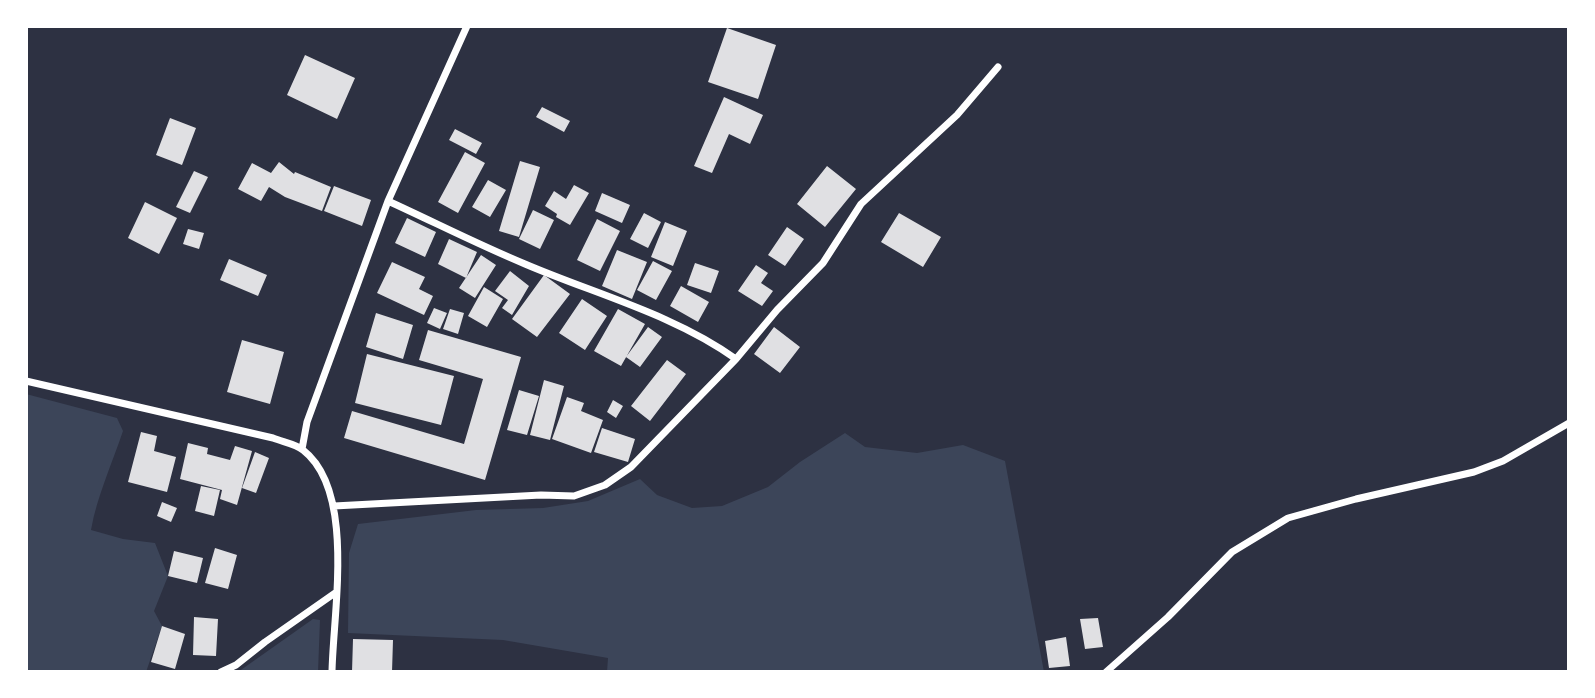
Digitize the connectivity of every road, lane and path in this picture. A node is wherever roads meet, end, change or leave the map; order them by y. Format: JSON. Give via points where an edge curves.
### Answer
{"nodes":[{"id":1,"x":467,"y":26,"type":"edge"},
{"id":2,"x":998,"y":67,"type":"dead end"},
{"id":3,"x":388,"y":201,"type":"junction"},
{"id":4,"x":736,"y":359,"type":"junction"},
{"id":5,"x":26,"y":382,"type":"edge"},
{"id":6,"x":1569,"y":423,"type":"edge"},
{"id":7,"x":302,"y":449,"type":"junction"},
{"id":8,"x":334,"y":506,"type":"junction"},
{"id":9,"x":335,"y":593,"type":"junction"},
{"id":10,"x":221,"y":672,"type":"edge"},
{"id":11,"x":332,"y":672,"type":"edge"},
{"id":12,"x":1106,"y":672,"type":"edge"}],
"edges":[{"from":1,"to":3,"type":"street"},
{"from":2,"to":4,"type":"street","via":[[957,115],[861,204],[823,262]]},
{"from":3,"to":4,"type":"street","via":[[525,264],[656,316]]},
{"from":3,"to":7,"type":"street","via":[[307,422]]},
{"from":4,"to":8,"type":"street","via":[[631,467],[584,493]]},
{"from":5,"to":7,"type":"street","via":[[274,438]]},
{"from":6,"to":12,"type":"street","via":[[1503,461],[1474,472],[1288,518],[1232,552]]},
{"from":7,"to":8,"type":"street","via":[[322,470]]},
{"from":8,"to":9,"type":"street","via":[[338,530]]},
{"from":9,"to":10,"type":"street"},
{"from":9,"to":11,"type":"street"}]}
